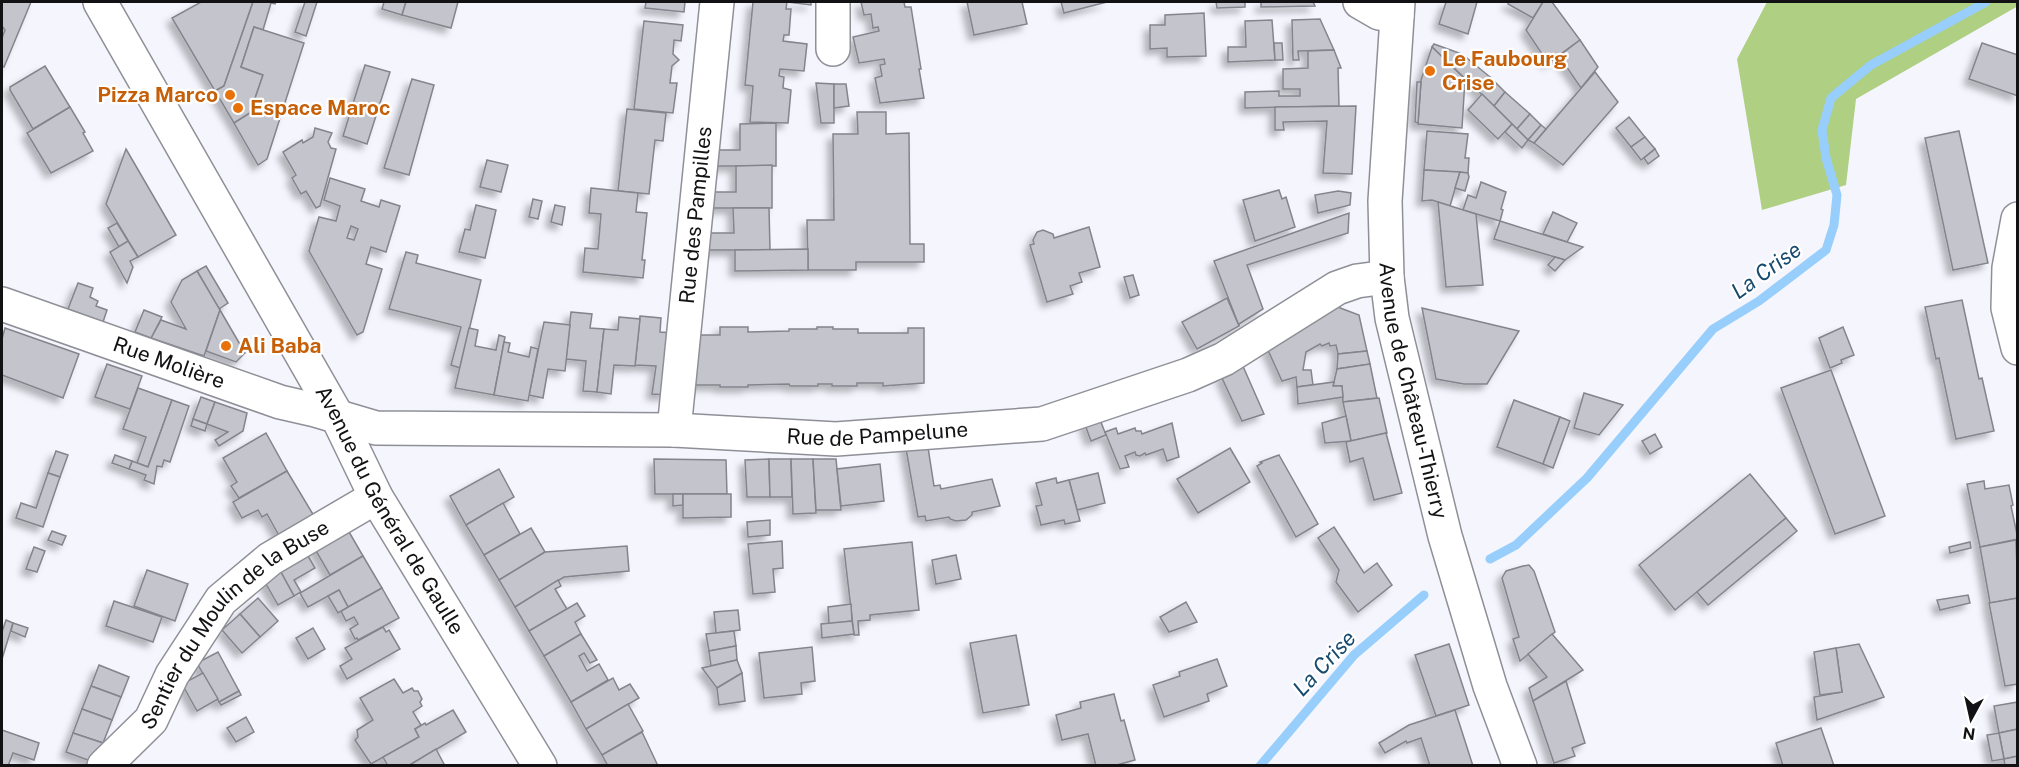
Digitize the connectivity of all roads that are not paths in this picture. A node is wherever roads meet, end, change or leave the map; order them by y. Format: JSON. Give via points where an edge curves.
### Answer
{"nodes":[{"id":1,"x":100,"y":2,"type":"edge"},
{"id":2,"x":717,"y":2,"type":"edge"},
{"id":3,"x":833,"y":2,"type":"edge"},
{"id":4,"x":1360,"y":2,"type":"edge"},
{"id":5,"x":1397,"y":9,"type":"edge"},
{"id":6,"x":833,"y":49,"type":"dead end"},
{"id":7,"x":2018,"y":219,"type":"edge"},
{"id":8,"x":1387,"y":277,"type":"junction"},
{"id":9,"x":2,"y":304,"type":"edge"},
{"id":10,"x":2018,"y":348,"type":"edge"},
{"id":11,"x":337,"y":416,"type":"junction"},
{"id":12,"x":674,"y":430,"type":"junction"},
{"id":13,"x":376,"y":497,"type":"junction"},
{"id":14,"x":104,"y":765,"type":"edge"},
{"id":15,"x":540,"y":765,"type":"edge"},
{"id":16,"x":1520,"y":765,"type":"edge"}],
"edges":[{"from":1,"to":11,"type":"street","name":"Avenue du Général de Gaulle"},
{"from":2,"to":12,"type":"street","name":"Rue des Pampilles"},
{"from":3,"to":6,"type":"street"},
{"from":4,"to":5,"type":"street","via":[[1378,13]]},
{"from":5,"to":8,"type":"street","name":"Avenue de Château-Thierry","via":[[1385,201]]},
{"from":7,"to":10,"type":"street","via":[[2009,268],[2008,308]]},
{"from":8,"to":12,"type":"street","name":"Rue de Pampelune","via":[[1337,288],[1224,359],[1188,375],[1042,424],[836,439]]},
{"from":8,"to":16,"type":"street","name":"Avenue de Château-Thierry","via":[[1397,342],[1445,536],[1490,686]]},
{"from":9,"to":11,"type":"street","name":"Rue Molière","via":[[280,402]]},
{"from":11,"to":12,"type":"street","name":"Rue de Pampelune","via":[[376,428]]},
{"from":11,"to":13,"type":"street","name":"Avenue du Général de Gaulle"},
{"from":13,"to":14,"type":"street","name":"Sentier du Moulin de la Buse","via":[[270,559],[221,600],[172,675],[151,720]]},
{"from":13,"to":15,"type":"street","name":"Avenue du Général de Gaulle"}]}
